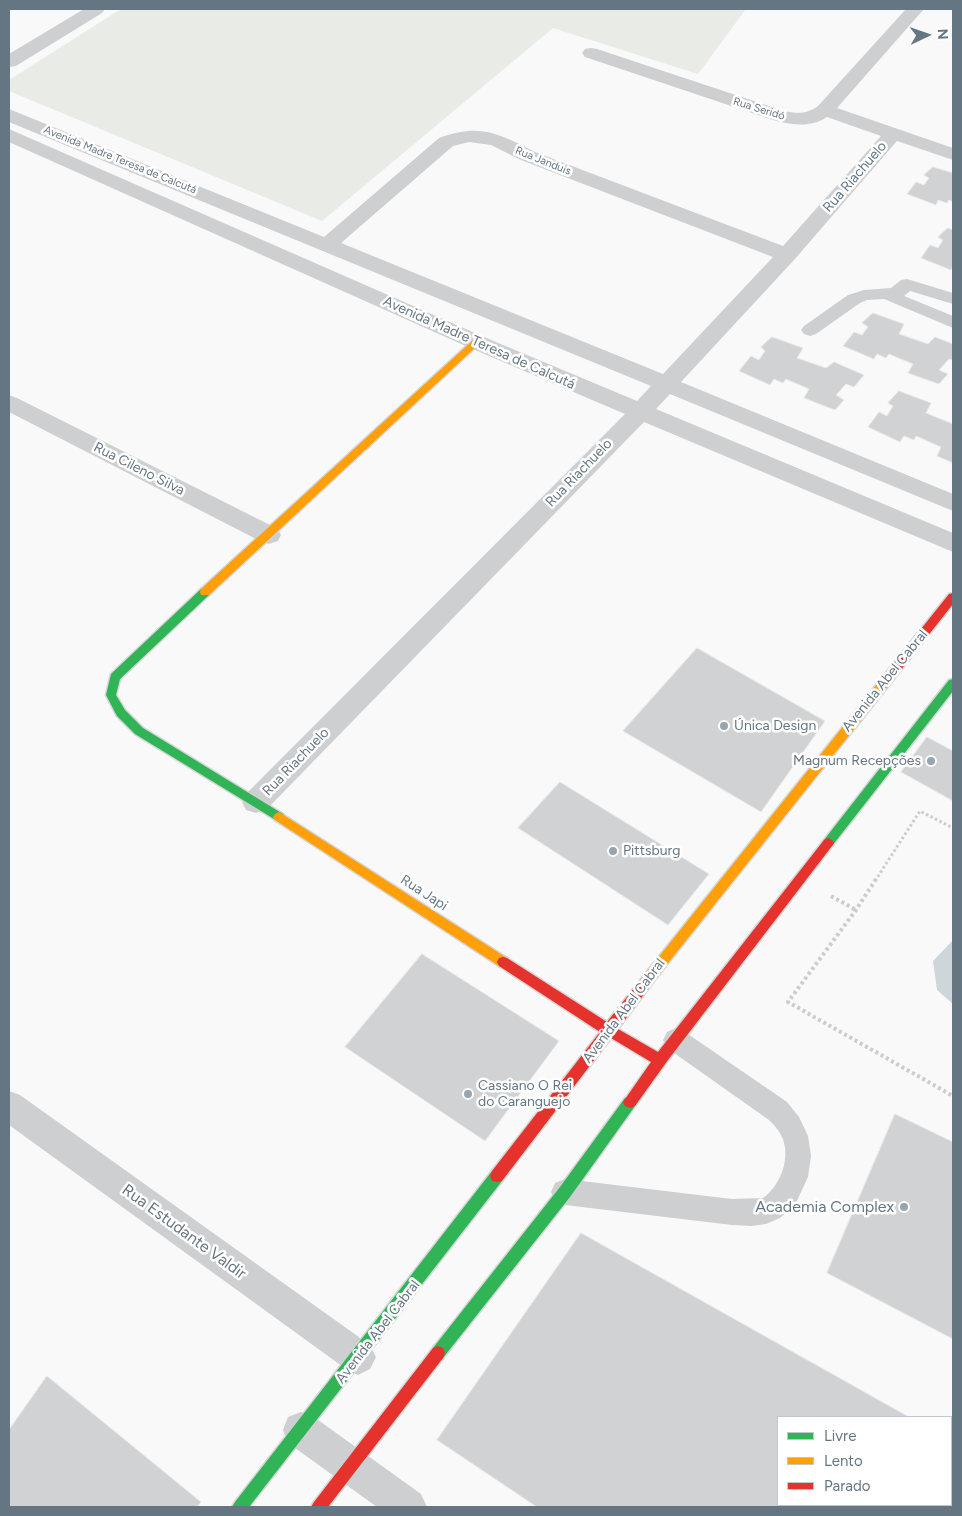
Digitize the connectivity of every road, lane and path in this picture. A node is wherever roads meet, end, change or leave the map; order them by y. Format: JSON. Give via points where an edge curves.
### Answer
{"nodes":[{"id":1,"x":96,"y":9,"type":"edge"},
{"id":2,"x":914,"y":9,"type":"edge"},
{"id":3,"x":591,"y":53,"type":"dead end"},
{"id":4,"x":9,"y":62,"type":"edge"},
{"id":5,"x":825,"y":110,"type":"junction"},
{"id":6,"x":9,"y":115,"type":"edge"},
{"id":7,"x":9,"y":135,"type":"edge"},
{"id":8,"x":892,"y":135,"type":"junction"},
{"id":9,"x":953,"y":154,"type":"edge"},
{"id":10,"x":328,"y":245,"type":"junction"},
{"id":11,"x":787,"y":255,"type":"junction"},
{"id":12,"x":895,"y":293,"type":"junction"},
{"id":13,"x":953,"y":299,"type":"edge"},
{"id":14,"x":953,"y":322,"type":"edge"},
{"id":15,"x":810,"y":330,"type":"dead end"},
{"id":16,"x":476,"y":342,"type":"junction"},
{"id":17,"x":665,"y":382,"type":"junction"},
{"id":18,"x":9,"y":403,"type":"edge"},
{"id":19,"x":640,"y":412,"type":"junction"},
{"id":20,"x":953,"y":503,"type":"edge"},
{"id":21,"x":269,"y":535,"type":"junction"},
{"id":22,"x":953,"y":543,"type":"edge"},
{"id":23,"x":953,"y":596,"type":"edge"},
{"id":24,"x":953,"y":683,"type":"edge"},
{"id":25,"x":256,"y":802,"type":"junction"},
{"id":26,"x":953,"y":828,"type":"edge"},
{"id":27,"x":610,"y":1031,"type":"junction"},
{"id":28,"x":668,"y":1050,"type":"junction"},
{"id":29,"x":953,"y":1096,"type":"edge"},
{"id":30,"x":9,"y":1106,"type":"edge"},
{"id":31,"x":565,"y":1192,"type":"junction"},
{"id":32,"x":358,"y":1357,"type":"junction"},
{"id":33,"x":302,"y":1430,"type":"junction"},
{"id":34,"x":349,"y":1466,"type":"junction"},
{"id":35,"x":240,"y":1507,"type":"edge"},
{"id":36,"x":319,"y":1507,"type":"edge"},
{"id":37,"x":408,"y":1507,"type":"edge"}],
"edges":[{"from":1,"to":4,"type":"street"},
{"from":2,"to":5,"type":"street"},
{"from":3,"to":5,"type":"street","name":"Rua Seridó","via":[[780,116],[814,118]]},
{"from":5,"to":8,"type":"street"},
{"from":6,"to":10,"type":"street","name":"Avenida Madre Teresa de Calcutá"},
{"from":7,"to":16,"type":"street","name":"Avenida Madre Teresa de Calcutá"},
{"from":8,"to":9,"type":"street"},
{"from":8,"to":11,"type":"street","name":"Rua Riachuelo"},
{"from":10,"to":11,"type":"street","name":"Rua Janduis","via":[[446,142],[470,134],[491,138],[528,156]]},
{"from":10,"to":17,"type":"street","name":"Avenida Madre Teresa de Calcutá"},
{"from":11,"to":17,"type":"street","name":"Rua Riachuelo"},
{"from":12,"to":13,"type":"lane","via":[[907,284]]},
{"from":12,"to":14,"type":"lane","via":[[892,299]]},
{"from":12,"to":15,"type":"lane","via":[[864,295],[854,299]]},
{"from":16,"to":19,"type":"street","name":"Avenida Madre Teresa de Calcutá"},
{"from":16,"to":21,"type":"main road","name":"Rua Japi"},
{"from":17,"to":19,"type":"street","name":"Rua Riachuelo"},
{"from":17,"to":20,"type":"street","name":"Avenida Madre Teresa de Calcutá"},
{"from":18,"to":21,"type":"street","name":"Rua Cileno Silva"},
{"from":19,"to":22,"type":"street","name":"Avenida Madre Teresa de Calcutá"},
{"from":19,"to":25,"type":"street","name":"Rua Riachuelo"},
{"from":21,"to":25,"type":"main road","name":"Rua Japi","via":[[135,656],[115,677],[111,695],[121,712],[139,731]]},
{"from":23,"to":27,"type":"main road","name":"Avenida Abel Cabral","via":[[662,960]]},
{"from":24,"to":28,"type":"main road"},
{"from":25,"to":27,"type":"main road","name":"Rua Japi"},
{"from":26,"to":29,"type":"path","via":[[920,811],[856,910],[788,1002]]},
{"from":27,"to":28,"type":"main road","name":"Rua Japi"},
{"from":27,"to":32,"type":"main road","name":"Avenida Abel Cabral"},
{"from":28,"to":31,"type":"main road"},
{"from":28,"to":31,"type":"lane","via":[[778,1110],[788,1122],[795,1136],[798,1154],[796,1171],[783,1198],[770,1209],[732,1212]]},
{"from":30,"to":32,"type":"street","name":"Rua Estudante Valdir"},
{"from":31,"to":34,"type":"main road"},
{"from":32,"to":33,"type":"main road","name":"Avenida Abel Cabral"},
{"from":33,"to":34,"type":"street"},
{"from":33,"to":35,"type":"main road","name":"Avenida Abel Cabral"},
{"from":34,"to":36,"type":"main road"},
{"from":34,"to":37,"type":"street"}]}
